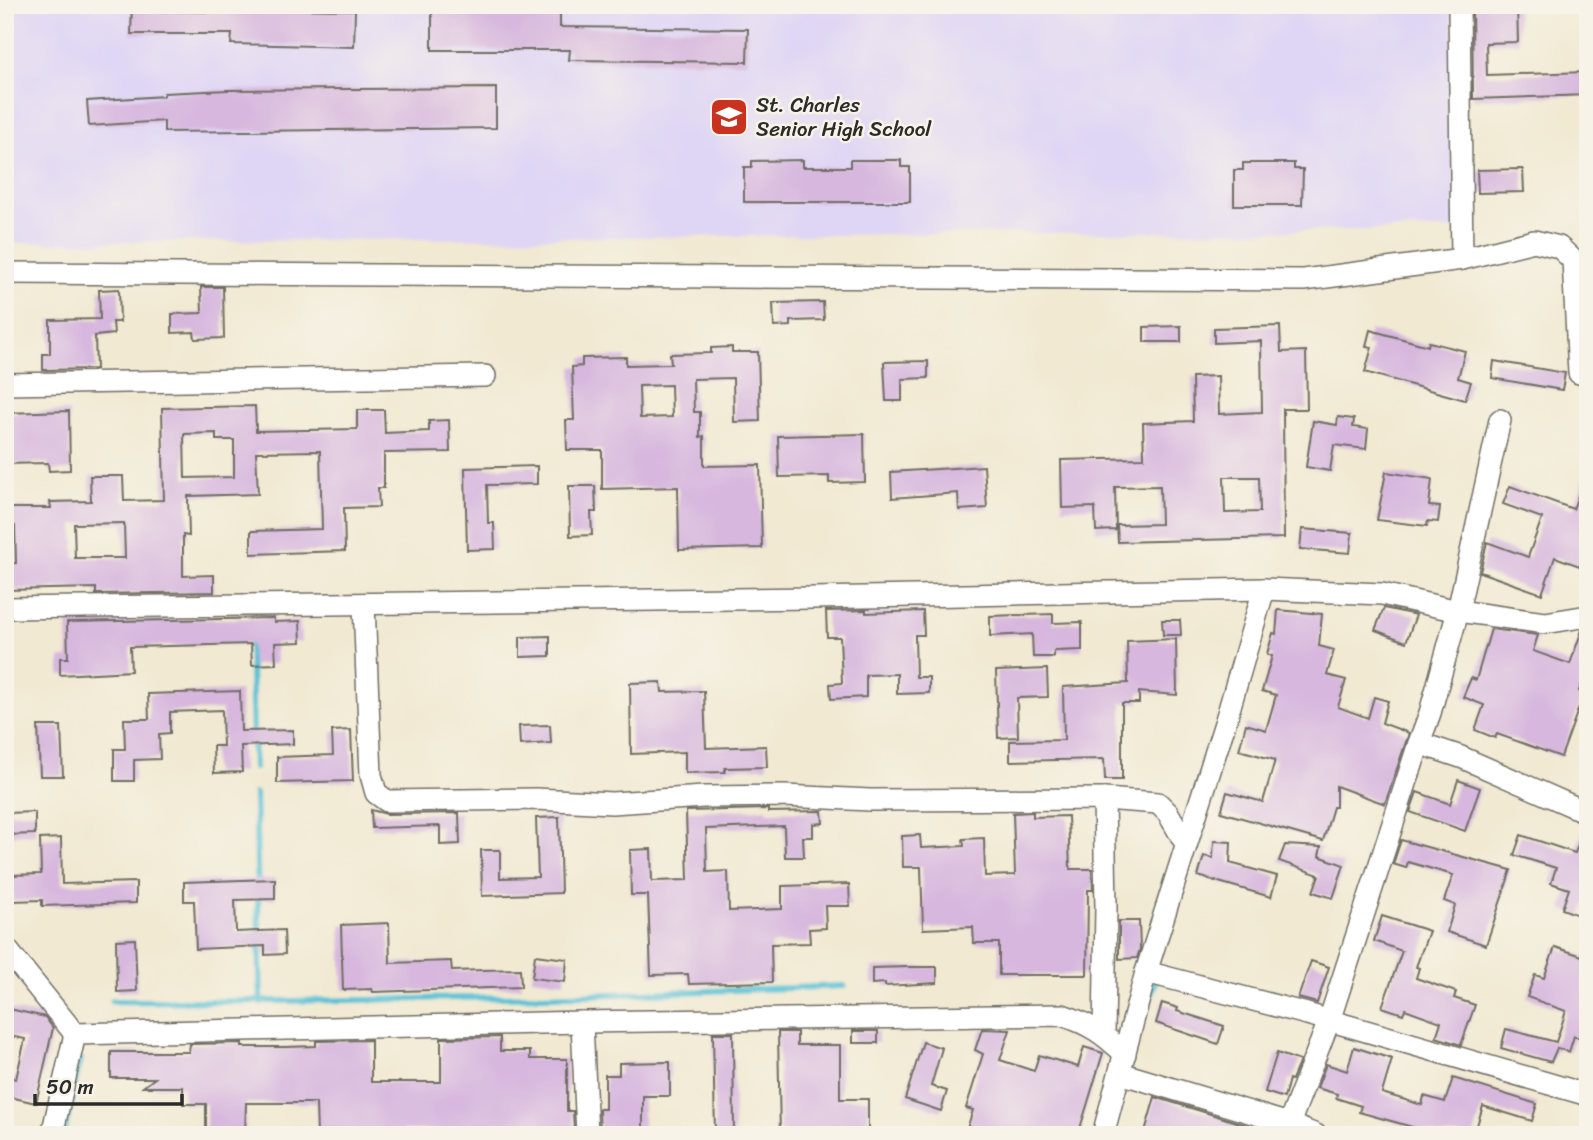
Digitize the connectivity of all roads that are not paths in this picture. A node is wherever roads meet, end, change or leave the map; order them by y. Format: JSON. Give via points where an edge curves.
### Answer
{"nodes":[{"id":1,"x":1459,"y":5,"type":"edge"},
{"id":2,"x":1462,"y":259,"type":"junction"},
{"id":3,"x":5,"y":273,"type":"edge"},
{"id":4,"x":1588,"y":374,"type":"edge"},
{"id":5,"x":485,"y":376,"type":"dead end"},
{"id":6,"x":5,"y":384,"type":"edge"},
{"id":7,"x":1500,"y":421,"type":"dead end"},
{"id":8,"x":1264,"y":589,"type":"junction"},
{"id":9,"x":364,"y":604,"type":"junction"},
{"id":10,"x":5,"y":608,"type":"edge"},
{"id":11,"x":1458,"y":611,"type":"junction"},
{"id":12,"x":1588,"y":616,"type":"edge"},
{"id":13,"x":1419,"y":743,"type":"junction"},
{"id":14,"x":1104,"y":799,"type":"junction"},
{"id":15,"x":1588,"y":813,"type":"edge"},
{"id":16,"x":1186,"y":844,"type":"junction"},
{"id":17,"x":5,"y":947,"type":"edge"},
{"id":18,"x":1146,"y":972,"type":"junction"},
{"id":19,"x":1329,"y":1021,"type":"junction"},
{"id":20,"x":582,"y":1022,"type":"junction"},
{"id":21,"x":75,"y":1034,"type":"junction"},
{"id":22,"x":1104,"y":1035,"type":"junction"},
{"id":23,"x":1122,"y":1064,"type":"junction"},
{"id":24,"x":1588,"y":1095,"type":"edge"},
{"id":25,"x":1289,"y":1124,"type":"junction"},
{"id":26,"x":52,"y":1135,"type":"edge"},
{"id":27,"x":587,"y":1135,"type":"edge"},
{"id":28,"x":1103,"y":1135,"type":"edge"},
{"id":29,"x":1316,"y":1135,"type":"edge"}],
"edges":[{"from":1,"to":2,"type":"street"},
{"from":2,"to":3,"type":"street","via":[[1304,280]]},
{"from":2,"to":4,"type":"street","via":[[1535,241],[1559,247],[1573,260],[1579,373]]},
{"from":5,"to":6,"type":"street"},
{"from":7,"to":11,"type":"street"},
{"from":8,"to":9,"type":"street"},
{"from":8,"to":11,"type":"street","via":[[1382,594]]},
{"from":8,"to":16,"type":"street"},
{"from":9,"to":10,"type":"street"},
{"from":9,"to":14,"type":"street","via":[[371,775],[376,793],[387,801],[612,803],[784,796]]},
{"from":11,"to":12,"type":"street","via":[[1545,623]]},
{"from":11,"to":13,"type":"street"},
{"from":13,"to":15,"type":"street"},
{"from":13,"to":19,"type":"street"},
{"from":14,"to":16,"type":"street","via":[[1157,803]]},
{"from":14,"to":22,"type":"street"},
{"from":16,"to":18,"type":"street"},
{"from":17,"to":21,"type":"street"},
{"from":18,"to":19,"type":"street"},
{"from":18,"to":23,"type":"street"},
{"from":19,"to":24,"type":"street"},
{"from":19,"to":25,"type":"street"},
{"from":20,"to":21,"type":"street"},
{"from":20,"to":22,"type":"street","via":[[1062,1015]]},
{"from":20,"to":27,"type":"street"},
{"from":21,"to":26,"type":"street"},
{"from":22,"to":23,"type":"street"},
{"from":23,"to":25,"type":"street"},
{"from":23,"to":28,"type":"street"},
{"from":25,"to":29,"type":"street"}]}
